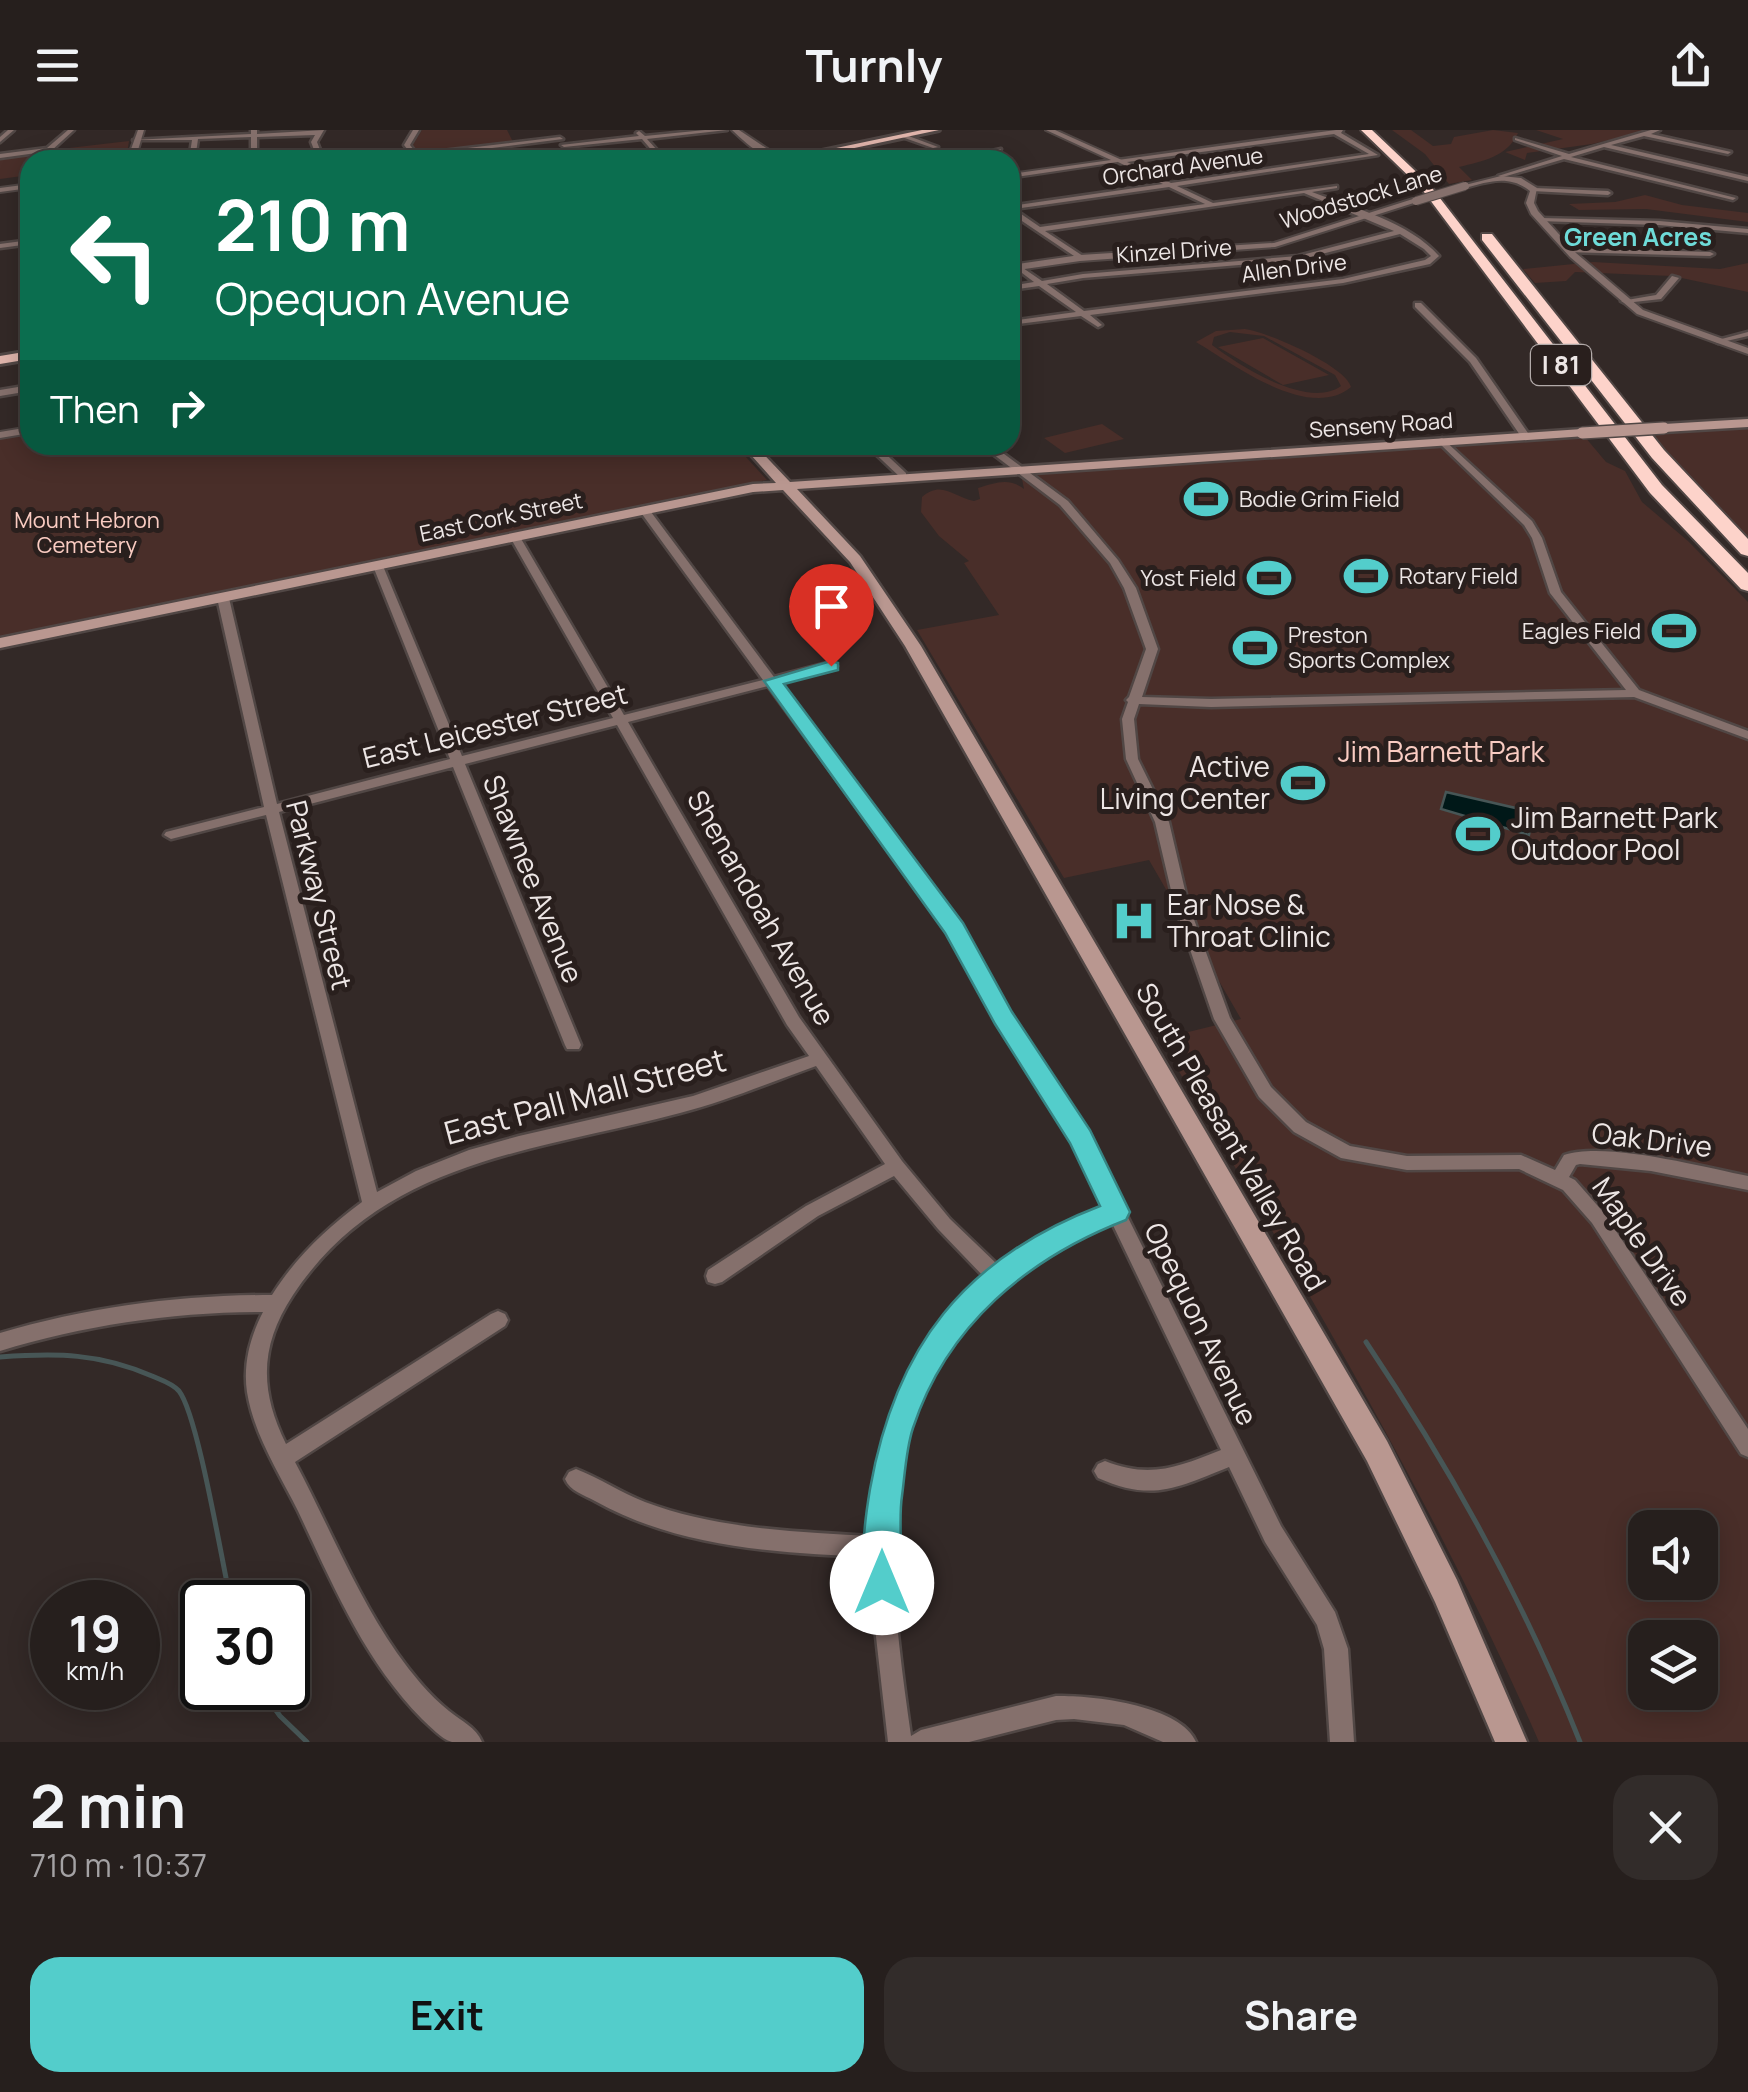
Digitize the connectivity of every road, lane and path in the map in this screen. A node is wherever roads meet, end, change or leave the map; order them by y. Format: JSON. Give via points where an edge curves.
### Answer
{"nodes":[{"id":1,"x":11,"y":130,"type":"edge"},
{"id":2,"x":71,"y":130,"type":"edge"},
{"id":3,"x":141,"y":130,"type":"edge"},
{"id":4,"x":554,"y":130,"type":"edge"},
{"id":5,"x":635,"y":130,"type":"edge"},
{"id":6,"x":724,"y":130,"type":"edge"},
{"id":7,"x":736,"y":130,"type":"edge"},
{"id":8,"x":935,"y":130,"type":"edge"},
{"id":9,"x":1049,"y":130,"type":"edge"},
{"id":10,"x":1265,"y":130,"type":"edge"},
{"id":11,"x":1366,"y":130,"type":"edge"},
{"id":12,"x":1387,"y":130,"type":"edge"},
{"id":13,"x":1657,"y":130,"type":"edge"},
{"id":14,"x":320,"y":131,"type":"edge"},
{"id":15,"x":1338,"y":131,"type":"edge"},
{"id":16,"x":254,"y":133,"type":"edge"},
{"id":17,"x":1640,"y":133,"type":"junction"},
{"id":18,"x":904,"y":136,"type":"junction"},
{"id":19,"x":644,"y":137,"type":"junction"},
{"id":20,"x":195,"y":138,"type":"junction"},
{"id":21,"x":1280,"y":139,"type":"junction"},
{"id":22,"x":1517,"y":139,"type":"dead end"},
{"id":23,"x":0,"y":140,"type":"edge"},
{"id":24,"x":136,"y":140,"type":"junction"},
{"id":25,"x":562,"y":142,"type":"junction"},
{"id":26,"x":1599,"y":144,"type":"junction"},
{"id":27,"x":936,"y":147,"type":"dead end"},
{"id":28,"x":39,"y":150,"type":"edge"},
{"id":29,"x":133,"y":150,"type":"edge"},
{"id":30,"x":193,"y":150,"type":"edge"},
{"id":31,"x":490,"y":150,"type":"edge"},
{"id":32,"x":567,"y":150,"type":"edge"},
{"id":33,"x":655,"y":150,"type":"edge"},
{"id":34,"x":760,"y":150,"type":"edge"},
{"id":35,"x":843,"y":150,"type":"edge"},
{"id":36,"x":1728,"y":152,"type":"dead end"},
{"id":37,"x":1564,"y":156,"type":"junction"},
{"id":38,"x":1120,"y":161,"type":"junction"},
{"id":39,"x":1020,"y":175,"type":"edge"},
{"id":40,"x":1501,"y":176,"type":"junction"},
{"id":41,"x":1748,"y":179,"type":"edge"},
{"id":42,"x":1172,"y":185,"type":"junction"},
{"id":43,"x":1335,"y":187,"type":"dead end"},
{"id":44,"x":1534,"y":190,"type":"junction"},
{"id":45,"x":1306,"y":192,"type":"junction"},
{"id":46,"x":1608,"y":193,"type":"dead end"},
{"id":47,"x":1736,"y":198,"type":"dead end"},
{"id":48,"x":1215,"y":206,"type":"junction"},
{"id":49,"x":1020,"y":208,"type":"edge"},
{"id":50,"x":1020,"y":216,"type":"edge"},
{"id":51,"x":1367,"y":216,"type":"junction"},
{"id":52,"x":1541,"y":220,"type":"junction"},
{"id":53,"x":1038,"y":230,"type":"junction"},
{"id":54,"x":1748,"y":231,"type":"edge"},
{"id":55,"x":1398,"y":232,"type":"junction"},
{"id":56,"x":1569,"y":250,"type":"junction"},
{"id":57,"x":1710,"y":254,"type":"dead end"},
{"id":58,"x":1080,"y":258,"type":"junction"},
{"id":59,"x":1020,"y":264,"type":"edge"},
{"id":60,"x":1020,"y":269,"type":"edge"},
{"id":61,"x":1676,"y":278,"type":"dead end"},
{"id":62,"x":1040,"y":282,"type":"junction"},
{"id":63,"x":1020,"y":286,"type":"edge"},
{"id":64,"x":1626,"y":301,"type":"junction"},
{"id":65,"x":1418,"y":305,"type":"dead end"},
{"id":66,"x":1080,"y":312,"type":"junction"},
{"id":67,"x":1020,"y":321,"type":"edge"},
{"id":68,"x":1098,"y":326,"type":"dead end"},
{"id":69,"x":1748,"y":334,"type":"edge"},
{"id":70,"x":1718,"y":341,"type":"junction"},
{"id":71,"x":1748,"y":351,"type":"edge"},
{"id":72,"x":1748,"y":423,"type":"edge"},
{"id":73,"x":1524,"y":436,"type":"junction"},
{"id":74,"x":1442,"y":442,"type":"junction"},
{"id":75,"x":758,"y":455,"type":"edge"},
{"id":76,"x":882,"y":455,"type":"edge"},
{"id":77,"x":999,"y":455,"type":"edge"},
{"id":78,"x":1017,"y":468,"type":"junction"},
{"id":79,"x":903,"y":475,"type":"junction"},
{"id":80,"x":787,"y":484,"type":"junction"},
{"id":81,"x":644,"y":510,"type":"junction"},
{"id":82,"x":515,"y":536,"type":"junction"},
{"id":83,"x":1748,"y":550,"type":"edge"},
{"id":84,"x":378,"y":566,"type":"junction"},
{"id":85,"x":1748,"y":585,"type":"edge"},
{"id":86,"x":224,"y":598,"type":"junction"},
{"id":87,"x":0,"y":643,"type":"edge"},
{"id":88,"x":831,"y":666,"type":"dead end"},
{"id":89,"x":773,"y":681,"type":"junction"},
{"id":90,"x":1636,"y":693,"type":"junction"},
{"id":91,"x":1132,"y":700,"type":"junction"},
{"id":92,"x":620,"y":720,"type":"junction"},
{"id":93,"x":1748,"y":735,"type":"edge"},
{"id":94,"x":458,"y":760,"type":"junction"},
{"id":95,"x":272,"y":809,"type":"junction"},
{"id":96,"x":171,"y":836,"type":"dead end"},
{"id":97,"x":574,"y":1045,"type":"dead end"},
{"id":98,"x":818,"y":1059,"type":"junction"},
{"id":99,"x":896,"y":1166,"type":"junction"},
{"id":100,"x":1559,"y":1178,"type":"junction"},
{"id":101,"x":1748,"y":1184,"type":"edge"},
{"id":102,"x":372,"y":1203,"type":"junction"},
{"id":103,"x":1116,"y":1212,"type":"junction"},
{"id":104,"x":714,"y":1276,"type":"dead end"},
{"id":105,"x":998,"y":1278,"type":"junction"},
{"id":106,"x":278,"y":1302,"type":"junction"},
{"id":107,"x":498,"y":1320,"type":"dead end"},
{"id":108,"x":0,"y":1342,"type":"edge"},
{"id":109,"x":1748,"y":1448,"type":"edge"},
{"id":110,"x":1234,"y":1455,"type":"junction"},
{"id":111,"x":284,"y":1458,"type":"junction"},
{"id":112,"x":1105,"y":1471,"type":"dead end"},
{"id":113,"x":576,"y":1480,"type":"dead end"},
{"id":114,"x":882,"y":1548,"type":"junction"},
{"id":115,"x":1337,"y":1736,"type":"edge"},
{"id":116,"x":470,"y":1742,"type":"edge"},
{"id":117,"x":900,"y":1742,"type":"edge"},
{"id":118,"x":921,"y":1742,"type":"edge"},
{"id":119,"x":1184,"y":1742,"type":"edge"},
{"id":120,"x":1511,"y":1742,"type":"edge"}],
"edges":[{"from":1,"to":23,"type":"street"},
{"from":2,"to":28,"type":"street","via":[[52,148]]},
{"from":3,"to":24,"type":"street"},
{"from":4,"to":25,"type":"street"},
{"from":5,"to":19,"type":"street"},
{"from":6,"to":19,"type":"street"},
{"from":7,"to":34,"type":"street"},
{"from":8,"to":18,"type":"main road"},
{"from":9,"to":38,"type":"street"},
{"from":10,"to":21,"type":"street"},
{"from":11,"to":85,"type":"highway","number":"I 81","via":[[1425,186],[1656,489]]},
{"from":12,"to":83,"type":"highway","number":"I 81","via":[[1432,171],[1676,475]]},
{"from":13,"to":17,"type":"street","name":"Woodstock Lane"},
{"from":14,"to":16,"type":"street"},
{"from":15,"to":21,"type":"street"},
{"from":15,"to":42,"type":"street","name":"Orchard Avenue","via":[[1374,155]]},
{"from":16,"to":20,"type":"street"},
{"from":17,"to":26,"type":"street","name":"Woodstock Lane"},
{"from":17,"to":36,"type":"street"},
{"from":18,"to":27,"type":"street"},
{"from":18,"to":35,"type":"main road"},
{"from":19,"to":25,"type":"street"},
{"from":19,"to":33,"type":"street"},
{"from":20,"to":24,"type":"street"},
{"from":20,"to":30,"type":"street"},
{"from":21,"to":38,"type":"street"},
{"from":22,"to":37,"type":"street"},
{"from":24,"to":29,"type":"street"},
{"from":25,"to":31,"type":"street"},
{"from":25,"to":32,"type":"street"},
{"from":26,"to":37,"type":"street","name":"Woodstock Lane"},
{"from":26,"to":41,"type":"street"},
{"from":37,"to":40,"type":"street","name":"Woodstock Lane"},
{"from":37,"to":47,"type":"street"},
{"from":38,"to":39,"type":"street"},
{"from":38,"to":42,"type":"street"},
{"from":40,"to":44,"type":"street"},
{"from":40,"to":51,"type":"street","name":"Woodstock Lane","bridge":true},
{"from":42,"to":48,"type":"street"},
{"from":42,"to":49,"type":"street","name":"Orchard Avenue"},
{"from":43,"to":45,"type":"street"},
{"from":44,"to":46,"type":"street"},
{"from":44,"to":52,"type":"street","via":[[1530,204]]},
{"from":45,"to":48,"type":"street"},
{"from":45,"to":51,"type":"street","name":"Allen Drive"},
{"from":48,"to":53,"type":"street"},
{"from":50,"to":53,"type":"street"},
{"from":51,"to":55,"type":"street","name":"Allen Drive"},
{"from":51,"to":58,"type":"street","name":"Woodstock Lane","via":[[1270,246]]},
{"from":52,"to":54,"type":"street"},
{"from":52,"to":56,"type":"street"},
{"from":53,"to":58,"type":"street"},
{"from":55,"to":62,"type":"street","name":"Kinzel Drive","via":[[1298,258]]},
{"from":55,"to":66,"type":"street","name":"Allen Drive","via":[[1431,249],[1434,258],[1343,281]]},
{"from":56,"to":57,"type":"street"},
{"from":56,"to":64,"type":"street"},
{"from":58,"to":59,"type":"street","name":"Woodstock Lane"},
{"from":60,"to":62,"type":"street"},
{"from":61,"to":64,"type":"street","via":[[1658,298]]},
{"from":62,"to":63,"type":"street","name":"Kinzel Drive"},
{"from":62,"to":66,"type":"street"},
{"from":64,"to":70,"type":"street","via":[[1644,315]]},
{"from":65,"to":73,"type":"street","via":[[1473,360]]},
{"from":66,"to":67,"type":"street","name":"Allen Drive"},
{"from":66,"to":68,"type":"street"},
{"from":69,"to":70,"type":"street"},
{"from":70,"to":71,"type":"street"},
{"from":72,"to":73,"type":"main road","name":"Senseny Road","bridge":true},
{"from":73,"to":74,"type":"main road","name":"Senseny Road"},
{"from":74,"to":78,"type":"main road","name":"Senseny Road"},
{"from":74,"to":90,"type":"street","via":[[1530,526],[1556,593]]},
{"from":75,"to":80,"type":"main road","name":"South Pleasant Valley Road"},
{"from":76,"to":79,"type":"street"},
{"from":77,"to":78,"type":"street","name":"Maple Drive"},
{"from":78,"to":79,"type":"main road","name":"East Cork Street"},
{"from":78,"to":91,"type":"street","name":"Maple Drive","via":[[1064,502],[1126,579],[1152,648]]},
{"from":79,"to":80,"type":"main road","name":"East Cork Street"},
{"from":80,"to":81,"type":"main road","name":"East Cork Street"},
{"from":80,"to":120,"type":"main road","name":"South Pleasant Valley Road","via":[[855,558],[896,617],[1300,1315],[1413,1521]]},
{"from":81,"to":82,"type":"main road","name":"East Cork Street"},
{"from":81,"to":89,"type":"street","name":"Opequon Avenue"},
{"from":82,"to":84,"type":"main road","name":"East Cork Street"},
{"from":82,"to":92,"type":"street","name":"Shenandoah Avenue"},
{"from":84,"to":86,"type":"main road","name":"East Cork Street"},
{"from":84,"to":94,"type":"street","name":"Shawnee Avenue"},
{"from":86,"to":87,"type":"main road","name":"East Cork Street"},
{"from":86,"to":95,"type":"street","name":"Parkway Street"},
{"from":88,"to":89,"type":"street","name":"East Leicester Street"},
{"from":89,"to":92,"type":"street","name":"East Leicester Street"},
{"from":89,"to":103,"type":"street","name":"Opequon Avenue","via":[[954,929],[1080,1138]]},
{"from":90,"to":91,"type":"street"},
{"from":90,"to":93,"type":"street"},
{"from":91,"to":100,"type":"street","name":"Maple Drive","via":[[1132,759],[1162,822],[1192,938],[1232,1040],[1279,1108],[1313,1136],[1365,1158],[1521,1162]]},
{"from":92,"to":94,"type":"street","name":"East Leicester Street"},
{"from":92,"to":98,"type":"street","name":"Shenandoah Avenue"},
{"from":94,"to":95,"type":"street","name":"East Leicester Street"},
{"from":94,"to":97,"type":"street","name":"Shawnee Avenue"},
{"from":95,"to":96,"type":"street","name":"East Leicester Street"},
{"from":95,"to":102,"type":"street","name":"Parkway Street"},
{"from":98,"to":99,"type":"street","name":"Shenandoah Avenue"},
{"from":98,"to":102,"type":"street","name":"East Pall Mall Street","via":[[688,1104],[482,1150]]},
{"from":99,"to":104,"type":"street"},
{"from":99,"to":105,"type":"street","name":"Shenandoah Avenue"},
{"from":100,"to":101,"type":"street","name":"Oak Drive","via":[[1580,1157]]},
{"from":100,"to":109,"type":"street","name":"Maple Drive","via":[[1600,1220]]},
{"from":102,"to":106,"type":"street","name":"East Pall Mall Street","via":[[315,1253]]},
{"from":103,"to":105,"type":"street","via":[[1054,1238]]},
{"from":103,"to":110,"type":"street","name":"Opequon Avenue"},
{"from":105,"to":114,"type":"street","via":[[942,1336],[910,1395],[890,1458]]},
{"from":106,"to":108,"type":"street","via":[[163,1310],[35,1330]]},
{"from":106,"to":111,"type":"street","name":"East Pall Mall Street","via":[[260,1342],[256,1376],[262,1412]]},
{"from":107,"to":111,"type":"street"},
{"from":110,"to":112,"type":"street","via":[[1150,1485]]},
{"from":110,"to":115,"type":"street","name":"Opequon Avenue","via":[[1273,1534],[1328,1620],[1336,1649]]},
{"from":111,"to":116,"type":"street","name":"East Pall Mall Street","via":[[373,1641],[424,1706]]},
{"from":113,"to":114,"type":"street","via":[[607,1499],[687,1528]]},
{"from":114,"to":117,"type":"street"},
{"from":118,"to":119,"type":"street","via":[[1079,1706],[1133,1714]]}]}
